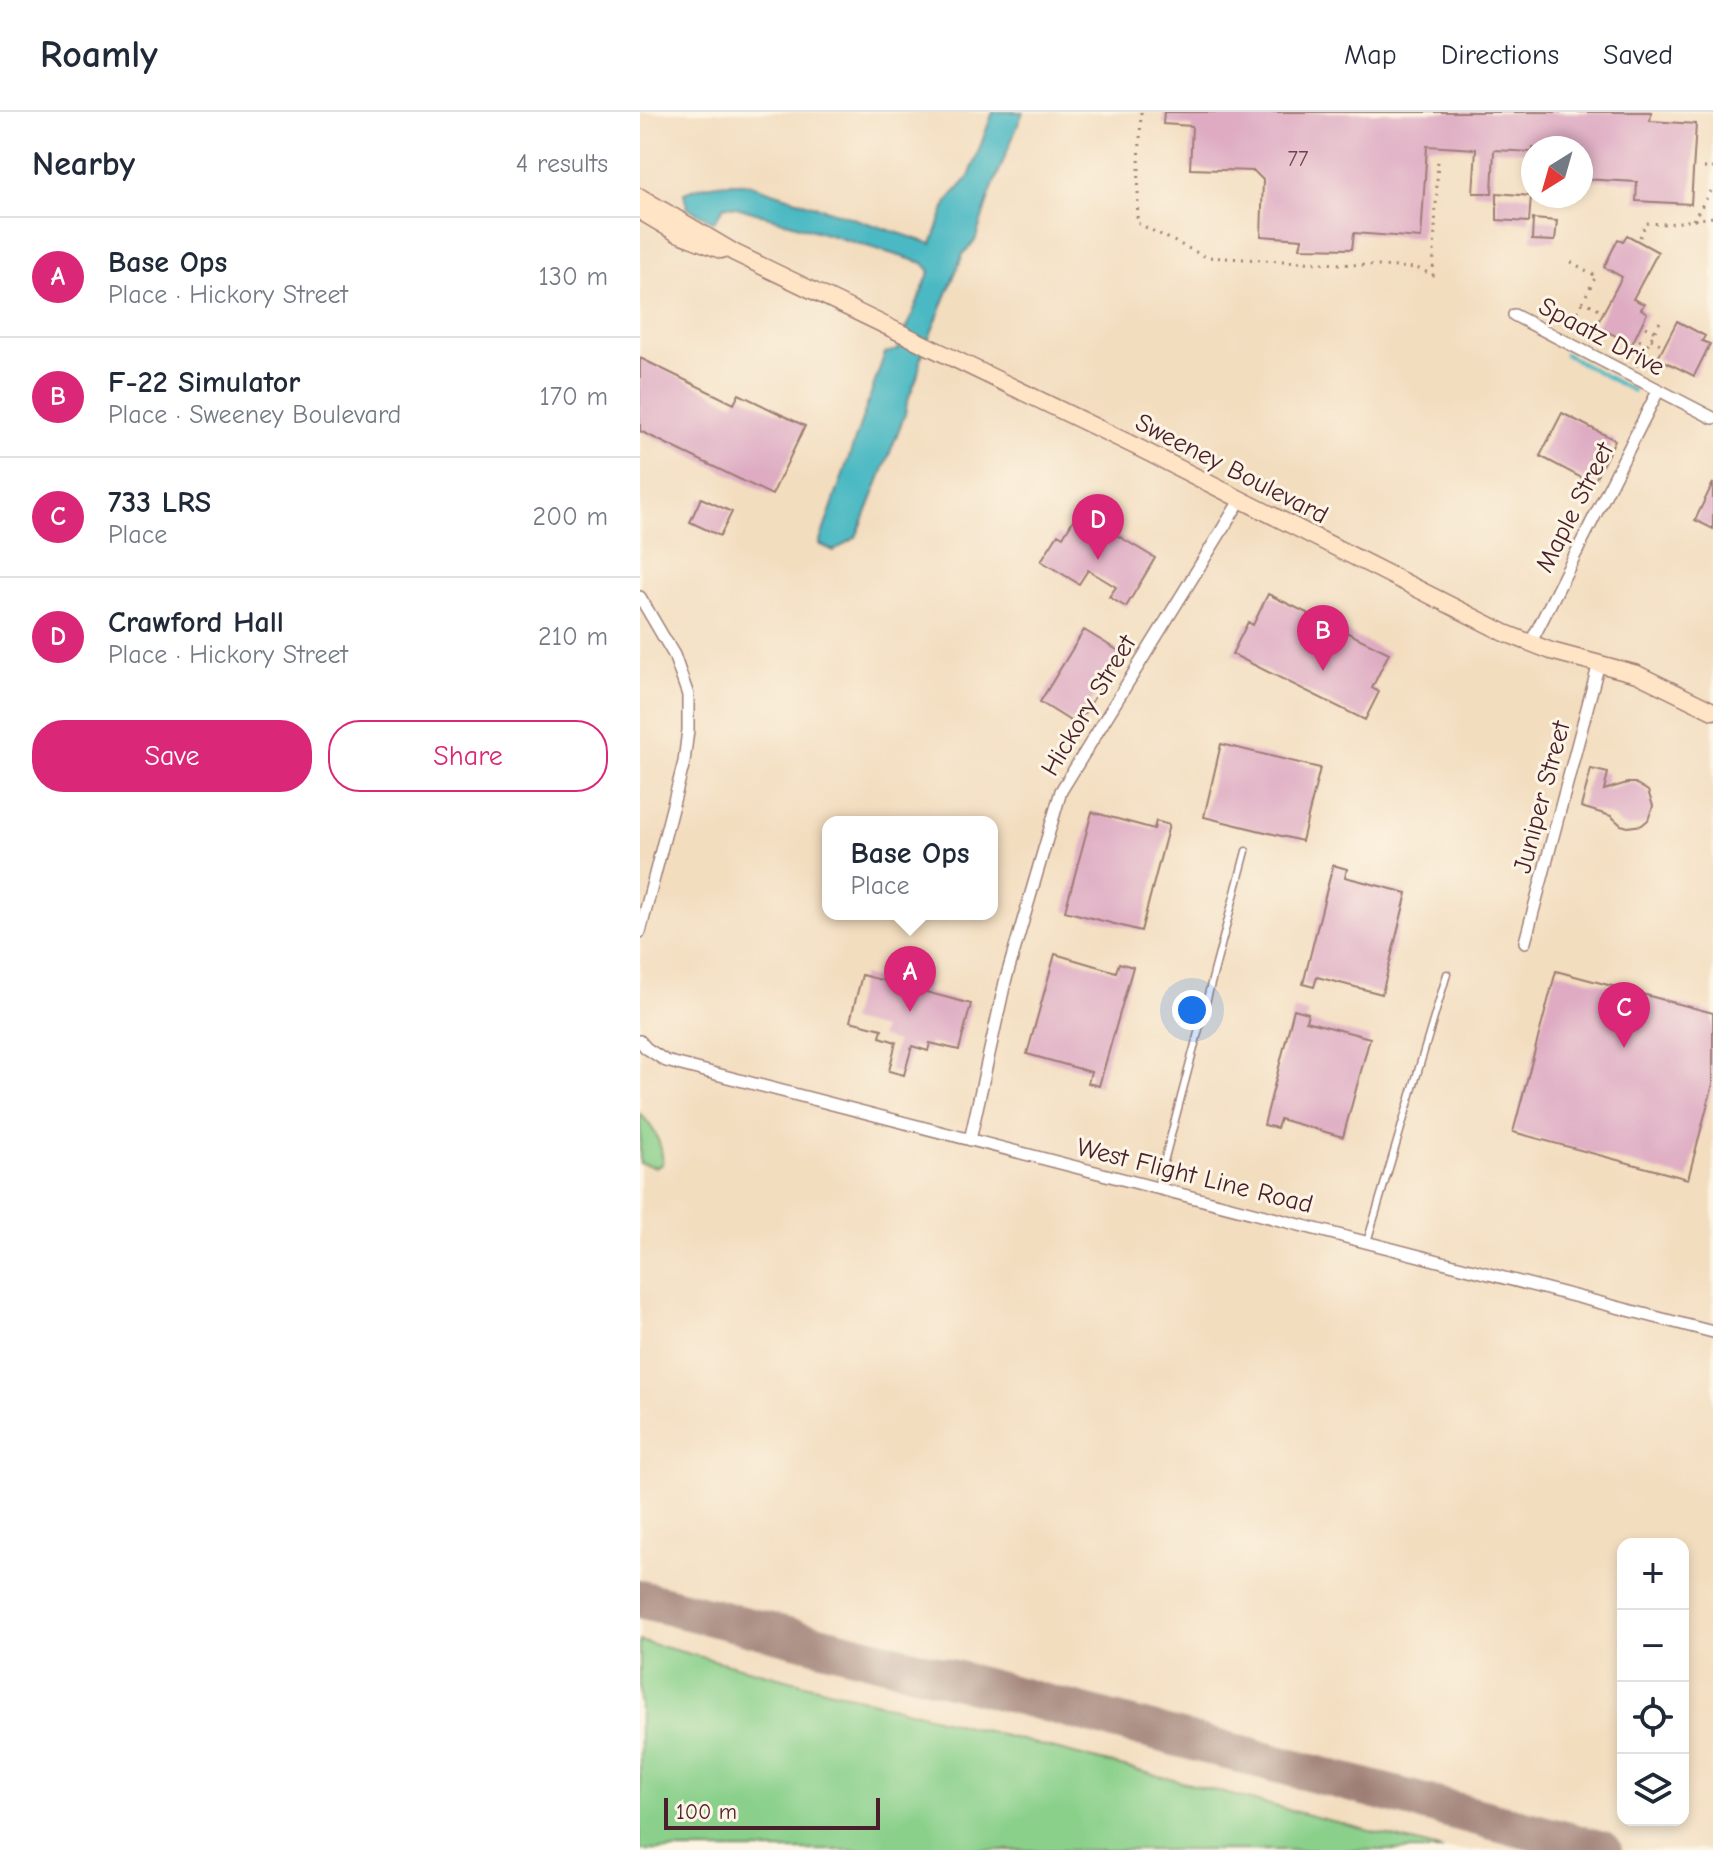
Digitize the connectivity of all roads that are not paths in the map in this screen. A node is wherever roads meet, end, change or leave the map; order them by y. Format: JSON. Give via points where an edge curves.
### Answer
{"nodes":[{"id":1,"x":640,"y":183,"type":"edge"},
{"id":2,"x":640,"y":197,"type":"edge"},
{"id":3,"x":649,"y":214,"type":"edge"},
{"id":4,"x":1514,"y":315,"type":"dead end"},
{"id":5,"x":1658,"y":391,"type":"junction"},
{"id":6,"x":1713,"y":418,"type":"edge"},
{"id":7,"x":1241,"y":499,"type":"junction"},
{"id":8,"x":640,"y":597,"type":"edge"},
{"id":9,"x":1530,"y":644,"type":"junction"},
{"id":10,"x":1599,"y":663,"type":"junction"},
{"id":11,"x":1713,"y":711,"type":"edge"},
{"id":12,"x":1246,"y":851,"type":"dead end"},
{"id":13,"x":640,"y":932,"type":"edge"},
{"id":14,"x":1525,"y":942,"type":"dead end"},
{"id":15,"x":1447,"y":974,"type":"dead end"},
{"id":16,"x":640,"y":1041,"type":"edge"},
{"id":17,"x":970,"y":1140,"type":"junction"},
{"id":18,"x":1157,"y":1188,"type":"junction"},
{"id":19,"x":1367,"y":1242,"type":"junction"},
{"id":20,"x":1713,"y":1332,"type":"edge"}],
"edges":[{"from":1,"to":3,"type":"main road"},
{"from":2,"to":3,"type":"main road","name":"Sweeney Boulevard"},
{"from":3,"to":7,"type":"main road","name":"Sweeney Boulevard"},
{"from":4,"to":5,"type":"street","name":"Spaatz Drive"},
{"from":5,"to":6,"type":"street","name":"Spaatz Drive"},
{"from":5,"to":9,"type":"street","name":"Maple Street"},
{"from":7,"to":9,"type":"main road","name":"Sweeney Boulevard"},
{"from":7,"to":17,"type":"street","name":"Hickory Street","via":[[1061,791],[1005,982]]},
{"from":8,"to":13,"type":"street","via":[[674,655],[688,695],[684,762]]},
{"from":9,"to":10,"type":"main road","name":"Sweeney Boulevard"},
{"from":10,"to":11,"type":"main road","name":"Sweeney Boulevard","via":[[1637,674]]},
{"from":10,"to":14,"type":"street","name":"Juniper Street"},
{"from":12,"to":18,"type":"lane"},
{"from":15,"to":19,"type":"lane"},
{"from":16,"to":17,"type":"street","name":"West Flight Line Road","via":[[666,1061]]},
{"from":17,"to":18,"type":"street","name":"West Flight Line Road"},
{"from":18,"to":19,"type":"street","name":"West Flight Line Road"},
{"from":19,"to":20,"type":"street","name":"West Flight Line Road"}]}
